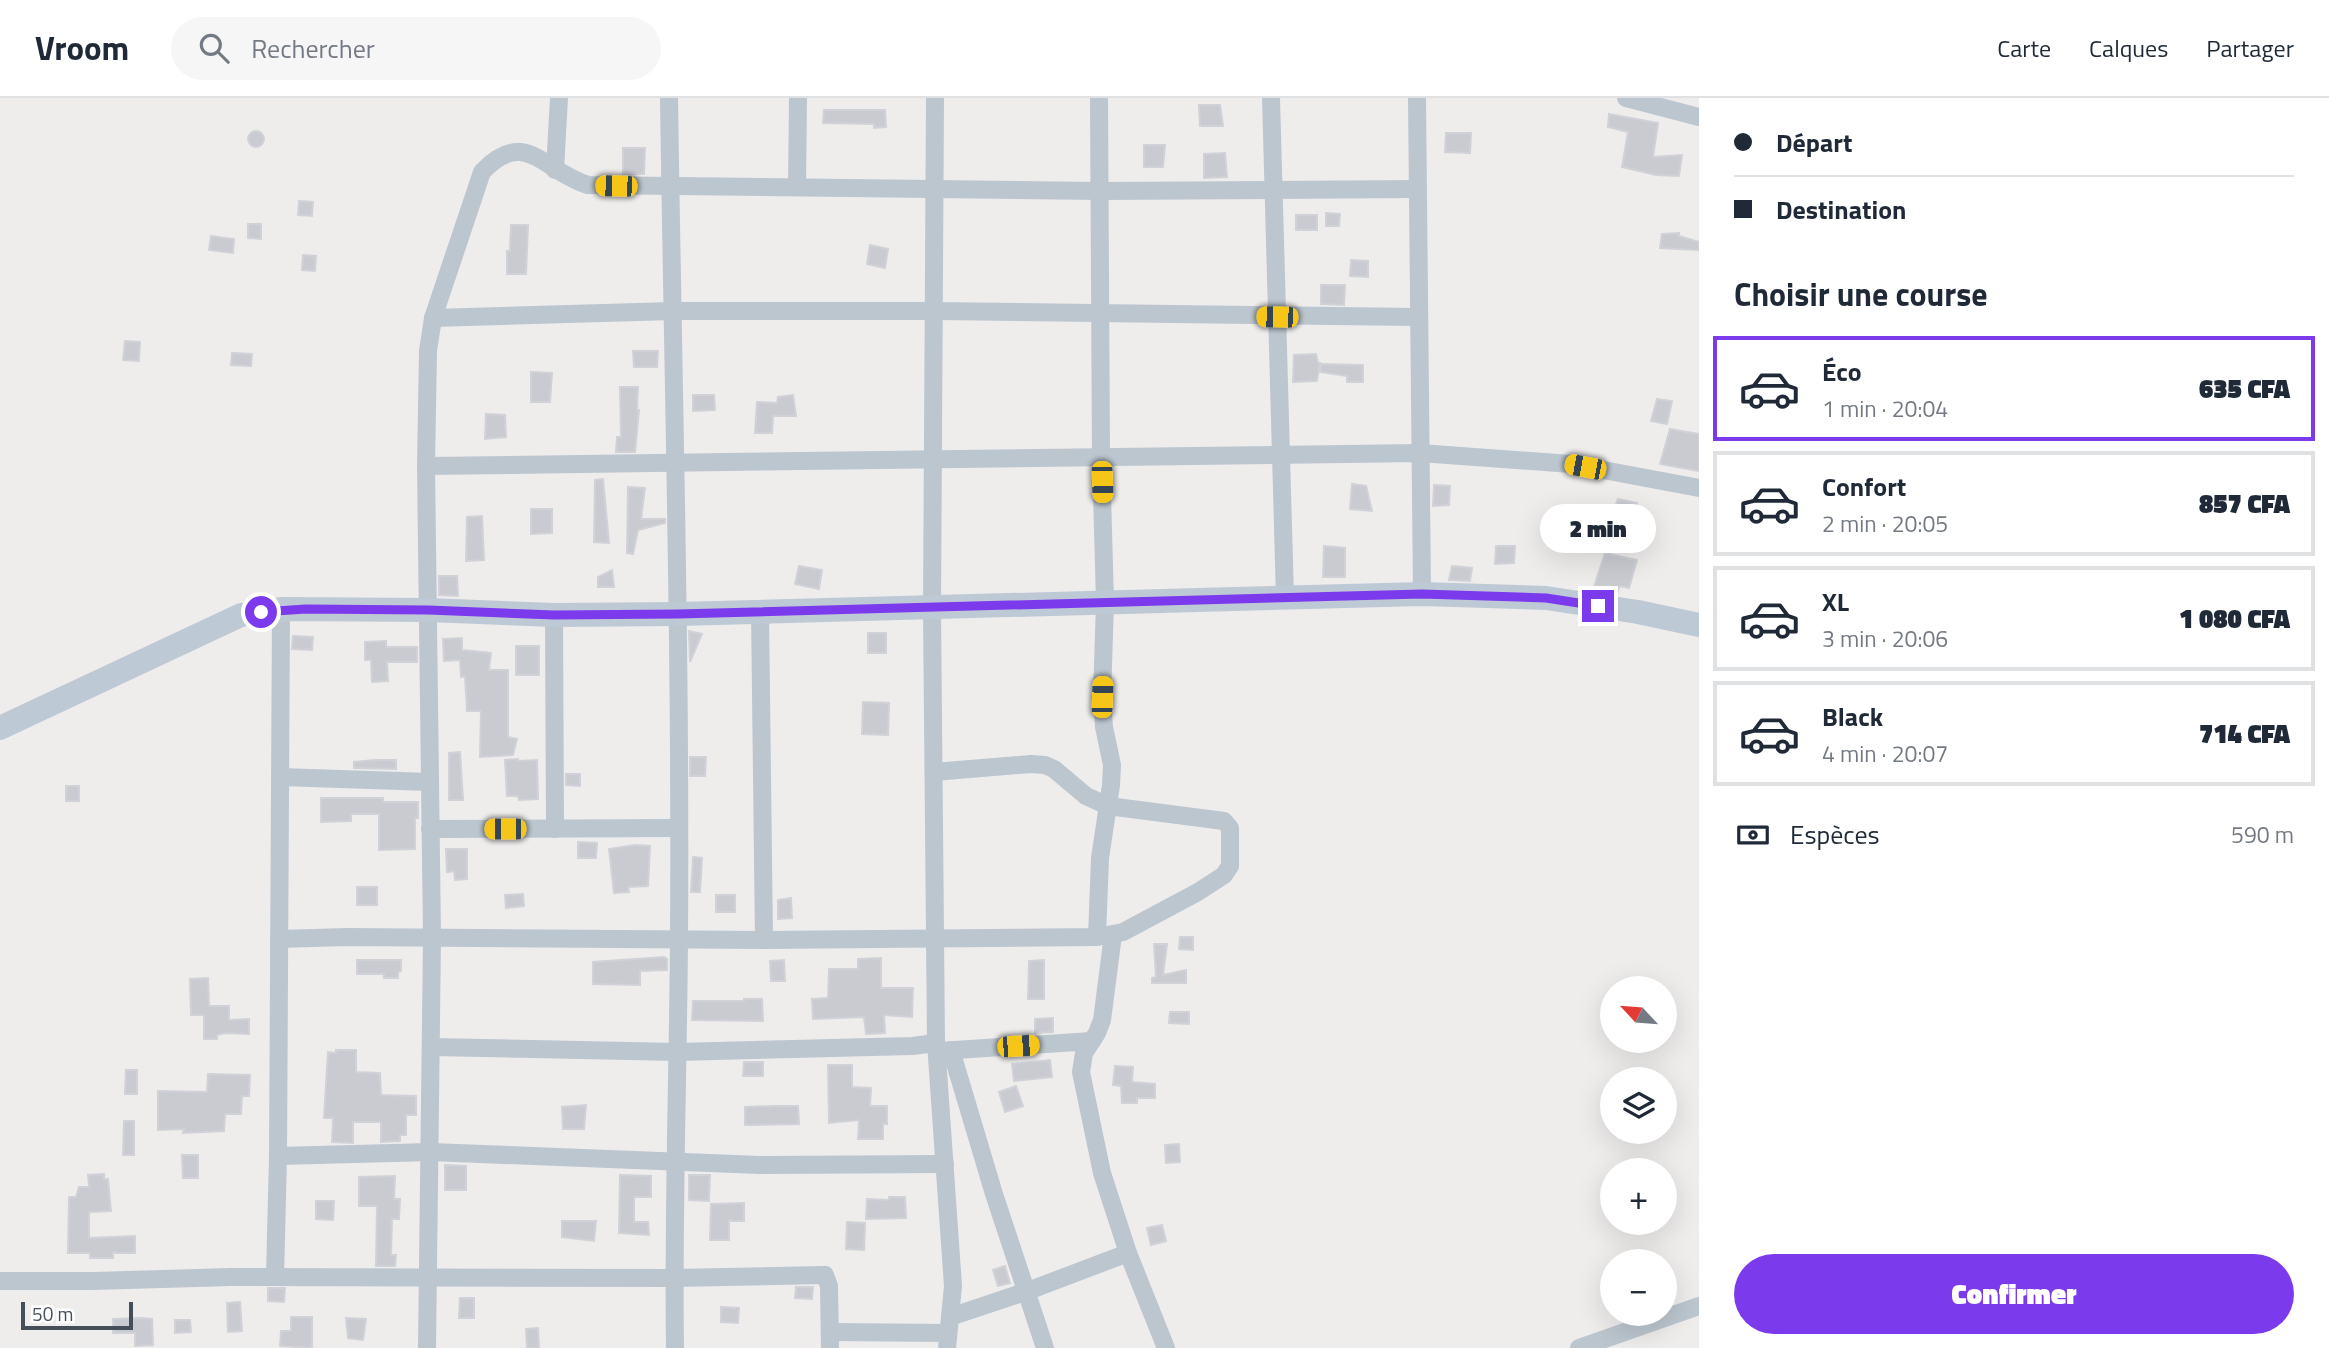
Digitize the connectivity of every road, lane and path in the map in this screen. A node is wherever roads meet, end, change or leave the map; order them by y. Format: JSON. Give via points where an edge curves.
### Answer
{"nodes":[{"id":1,"x":559,"y":98,"type":"edge"},
{"id":2,"x":669,"y":98,"type":"edge"},
{"id":3,"x":798,"y":98,"type":"edge"},
{"id":4,"x":935,"y":98,"type":"edge"},
{"id":5,"x":1099,"y":98,"type":"edge"},
{"id":6,"x":1271,"y":98,"type":"edge"},
{"id":7,"x":1417,"y":98,"type":"edge"},
{"id":8,"x":1626,"y":98,"type":"edge"},
{"id":9,"x":1699,"y":115,"type":"edge"},
{"id":10,"x":555,"y":170,"type":"junction"},
{"id":11,"x":670,"y":186,"type":"junction"},
{"id":12,"x":797,"y":187,"type":"junction"},
{"id":13,"x":936,"y":189,"type":"junction"},
{"id":14,"x":1418,"y":189,"type":"junction"},
{"id":15,"x":1100,"y":191,"type":"junction"},
{"id":16,"x":1273,"y":191,"type":"junction"},
{"id":17,"x":672,"y":311,"type":"junction"},
{"id":18,"x":934,"y":311,"type":"junction"},
{"id":19,"x":1100,"y":314,"type":"junction"},
{"id":20,"x":1277,"y":317,"type":"junction"},
{"id":21,"x":1419,"y":317,"type":"junction"},
{"id":22,"x":433,"y":318,"type":"junction"},
{"id":23,"x":1280,"y":453,"type":"junction"},
{"id":24,"x":1420,"y":453,"type":"junction"},
{"id":25,"x":1101,"y":458,"type":"junction"},
{"id":26,"x":934,"y":460,"type":"junction"},
{"id":27,"x":675,"y":464,"type":"junction"},
{"id":28,"x":426,"y":466,"type":"junction"},
{"id":29,"x":1699,"y":488,"type":"edge"},
{"id":30,"x":1422,"y":594,"type":"junction"},
{"id":31,"x":1285,"y":598,"type":"junction"},
{"id":32,"x":1105,"y":602,"type":"junction"},
{"id":33,"x":281,"y":609,"type":"junction"},
{"id":34,"x":932,"y":609,"type":"junction"},
{"id":35,"x":428,"y":610,"type":"junction"},
{"id":36,"x":760,"y":611,"type":"junction"},
{"id":37,"x":678,"y":614,"type":"junction"},
{"id":38,"x":554,"y":615,"type":"junction"},
{"id":39,"x":1699,"y":625,"type":"edge"},
{"id":40,"x":0,"y":728,"type":"edge"},
{"id":41,"x":934,"y":772,"type":"junction"},
{"id":42,"x":280,"y":777,"type":"junction"},
{"id":43,"x":430,"y":782,"type":"junction"},
{"id":44,"x":1108,"y":806,"type":"junction"},
{"id":45,"x":679,"y":828,"type":"junction"},
{"id":46,"x":430,"y":829,"type":"junction"},
{"id":47,"x":555,"y":829,"type":"junction"},
{"id":48,"x":1105,"y":936,"type":"junction"},
{"id":49,"x":432,"y":938,"type":"junction"},
{"id":50,"x":279,"y":939,"type":"junction"},
{"id":51,"x":679,"y":939,"type":"junction"},
{"id":52,"x":936,"y":939,"type":"junction"},
{"id":53,"x":764,"y":940,"type":"junction"},
{"id":54,"x":1092,"y":1041,"type":"junction"},
{"id":55,"x":431,"y":1047,"type":"junction"},
{"id":56,"x":941,"y":1048,"type":"junction"},
{"id":57,"x":677,"y":1052,"type":"junction"},
{"id":58,"x":431,"y":1152,"type":"junction"},
{"id":59,"x":278,"y":1157,"type":"junction"},
{"id":60,"x":674,"y":1160,"type":"junction"},
{"id":61,"x":945,"y":1164,"type":"junction"},
{"id":62,"x":1128,"y":1252,"type":"junction"},
{"id":63,"x":427,"y":1276,"type":"junction"},
{"id":64,"x":275,"y":1277,"type":"junction"},
{"id":65,"x":674,"y":1278,"type":"junction"},
{"id":66,"x":0,"y":1281,"type":"edge"},
{"id":67,"x":1025,"y":1292,"type":"junction"},
{"id":68,"x":1699,"y":1306,"type":"edge"},
{"id":69,"x":948,"y":1333,"type":"edge"},
{"id":70,"x":830,"y":1340,"type":"edge"},
{"id":71,"x":427,"y":1348,"type":"edge"},
{"id":72,"x":675,"y":1348,"type":"edge"},
{"id":73,"x":1045,"y":1348,"type":"edge"},
{"id":74,"x":1166,"y":1348,"type":"edge"},
{"id":75,"x":1579,"y":1348,"type":"edge"}],
"edges":[{"from":1,"to":10,"type":"street"},
{"from":2,"to":11,"type":"street"},
{"from":3,"to":12,"type":"street"},
{"from":4,"to":13,"type":"street"},
{"from":5,"to":15,"type":"street"},
{"from":6,"to":16,"type":"street"},
{"from":7,"to":14,"type":"street"},
{"from":8,"to":9,"type":"street"},
{"from":10,"to":11,"type":"street","via":[[588,185]]},
{"from":10,"to":22,"type":"street","via":[[534,155],[515,150],[495,157],[482,172]]},
{"from":11,"to":12,"type":"street"},
{"from":11,"to":17,"type":"street"},
{"from":12,"to":13,"type":"street"},
{"from":13,"to":15,"type":"street"},
{"from":13,"to":18,"type":"street"},
{"from":14,"to":16,"type":"street"},
{"from":14,"to":21,"type":"street"},
{"from":15,"to":16,"type":"street"},
{"from":15,"to":19,"type":"street"},
{"from":16,"to":20,"type":"street"},
{"from":17,"to":18,"type":"street"},
{"from":17,"to":22,"type":"street"},
{"from":17,"to":27,"type":"street"},
{"from":18,"to":19,"type":"street"},
{"from":18,"to":26,"type":"street"},
{"from":19,"to":20,"type":"street"},
{"from":19,"to":25,"type":"street"},
{"from":20,"to":21,"type":"street"},
{"from":20,"to":23,"type":"street"},
{"from":21,"to":24,"type":"street"},
{"from":22,"to":28,"type":"street"},
{"from":23,"to":24,"type":"street"},
{"from":23,"to":25,"type":"street"},
{"from":23,"to":31,"type":"street"},
{"from":24,"to":29,"type":"street","via":[[1571,464]]},
{"from":24,"to":30,"type":"street"},
{"from":25,"to":26,"type":"street"},
{"from":25,"to":32,"type":"street"},
{"from":26,"to":27,"type":"street"},
{"from":26,"to":34,"type":"street"},
{"from":27,"to":28,"type":"street"},
{"from":27,"to":37,"type":"street"},
{"from":28,"to":35,"type":"street"},
{"from":30,"to":31,"type":"main road"},
{"from":30,"to":39,"type":"main road","via":[[1546,598]]},
{"from":31,"to":32,"type":"main road"},
{"from":32,"to":34,"type":"main road"},
{"from":32,"to":44,"type":"street","via":[[1102,697],[1112,765]]},
{"from":33,"to":35,"type":"main road"},
{"from":33,"to":40,"type":"main road","via":[[241,615]]},
{"from":33,"to":42,"type":"street"},
{"from":34,"to":36,"type":"main road"},
{"from":34,"to":41,"type":"street"},
{"from":35,"to":38,"type":"main road"},
{"from":35,"to":43,"type":"street"},
{"from":36,"to":37,"type":"main road"},
{"from":36,"to":53,"type":"street"},
{"from":37,"to":38,"type":"main road"},
{"from":37,"to":45,"type":"street"},
{"from":38,"to":47,"type":"street"},
{"from":41,"to":44,"type":"street","via":[[1045,765],[1086,796]]},
{"from":41,"to":52,"type":"street"},
{"from":42,"to":43,"type":"street"},
{"from":42,"to":50,"type":"street"},
{"from":43,"to":46,"type":"street"},
{"from":44,"to":48,"type":"street","via":[[1100,858]]},
{"from":44,"to":48,"type":"street","via":[[1224,821],[1230,828],[1230,866],[1224,875],[1189,897],[1123,932]]},
{"from":45,"to":47,"type":"street"},
{"from":45,"to":51,"type":"street"},
{"from":46,"to":47,"type":"street"},
{"from":46,"to":49,"type":"street"},
{"from":48,"to":52,"type":"street"},
{"from":48,"to":54,"type":"street","via":[[1102,1020]]},
{"from":49,"to":50,"type":"street"},
{"from":49,"to":51,"type":"street"},
{"from":49,"to":55,"type":"street"},
{"from":50,"to":59,"type":"street"},
{"from":51,"to":53,"type":"street"},
{"from":51,"to":57,"type":"street"},
{"from":52,"to":53,"type":"street"},
{"from":52,"to":56,"type":"street"},
{"from":54,"to":56,"type":"street"},
{"from":54,"to":62,"type":"street","via":[[1084,1053],[1082,1072],[1102,1173]]},
{"from":55,"to":57,"type":"street"},
{"from":55,"to":58,"type":"street"},
{"from":56,"to":57,"type":"street"},
{"from":56,"to":61,"type":"street"},
{"from":56,"to":67,"type":"street"},
{"from":57,"to":60,"type":"street"},
{"from":58,"to":59,"type":"street"},
{"from":58,"to":60,"type":"street"},
{"from":58,"to":63,"type":"street"},
{"from":59,"to":64,"type":"street"},
{"from":60,"to":61,"type":"street","via":[[760,1165]]},
{"from":60,"to":65,"type":"street"},
{"from":61,"to":69,"type":"street","via":[[953,1286]]},
{"from":62,"to":67,"type":"street"},
{"from":62,"to":74,"type":"street"},
{"from":63,"to":64,"type":"street"},
{"from":63,"to":65,"type":"street"},
{"from":63,"to":71,"type":"street"},
{"from":64,"to":66,"type":"street"},
{"from":65,"to":70,"type":"street","via":[[825,1275]]},
{"from":65,"to":72,"type":"street"},
{"from":67,"to":69,"type":"street"},
{"from":67,"to":73,"type":"street"},
{"from":68,"to":75,"type":"street"},
{"from":69,"to":70,"type":"street"}]}
